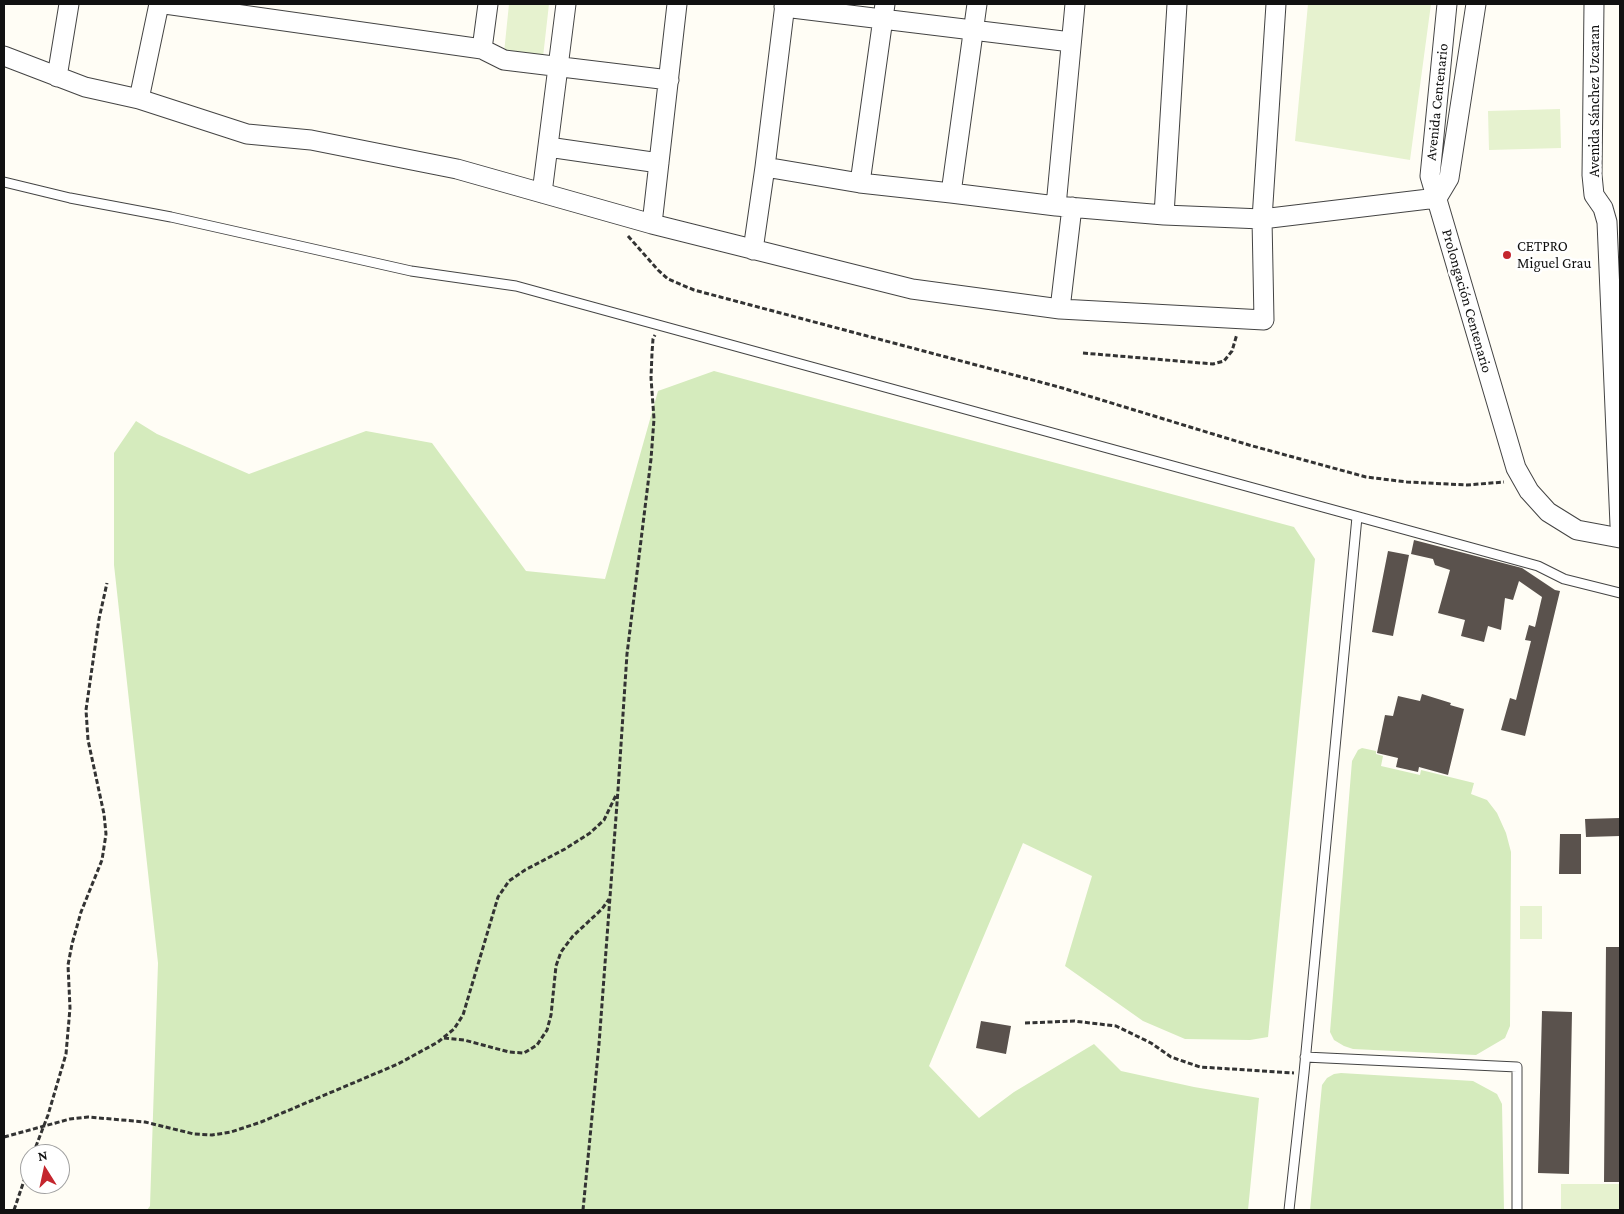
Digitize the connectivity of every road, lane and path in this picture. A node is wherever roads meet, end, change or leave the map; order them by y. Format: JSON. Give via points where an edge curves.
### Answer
{"nodes":[{"id":1,"x":69,"y":4,"type":"edge"},
{"id":2,"x":159,"y":4,"type":"edge"},
{"id":3,"x":165,"y":4,"type":"edge"},
{"id":4,"x":488,"y":4,"type":"edge"},
{"id":5,"x":566,"y":4,"type":"edge"},
{"id":6,"x":677,"y":4,"type":"edge"},
{"id":7,"x":977,"y":4,"type":"edge"},
{"id":8,"x":1075,"y":4,"type":"edge"},
{"id":9,"x":1176,"y":4,"type":"edge"},
{"id":10,"x":1276,"y":4,"type":"edge"},
{"id":11,"x":1447,"y":4,"type":"edge"},
{"id":12,"x":1476,"y":4,"type":"edge"},
{"id":13,"x":1594,"y":4,"type":"edge"},
{"id":14,"x":785,"y":6,"type":"edge"},
{"id":15,"x":884,"y":12,"type":"edge"},
{"id":16,"x":974,"y":31,"type":"junction"},
{"id":17,"x":1071,"y":42,"type":"junction"},
{"id":18,"x":482,"y":49,"type":"junction"},
{"id":19,"x":4,"y":56,"type":"edge"},
{"id":20,"x":559,"y":66,"type":"junction"},
{"id":21,"x":56,"y":77,"type":"junction"},
{"id":22,"x":668,"y":80,"type":"junction"},
{"id":23,"x":139,"y":99,"type":"junction"},
{"id":24,"x":548,"y":147,"type":"junction"},
{"id":25,"x":659,"y":163,"type":"junction"},
{"id":26,"x":766,"y":167,"type":"junction"},
{"id":27,"x":4,"y":182,"type":"edge"},
{"id":28,"x":860,"y":183,"type":"junction"},
{"id":29,"x":542,"y":193,"type":"junction"},
{"id":30,"x":951,"y":194,"type":"junction"},
{"id":31,"x":1437,"y":198,"type":"junction"},
{"id":32,"x":1064,"y":206,"type":"junction"},
{"id":33,"x":611,"y":213,"type":"junction"},
{"id":34,"x":1164,"y":215,"type":"junction"},
{"id":35,"x":1262,"y":219,"type":"junction"},
{"id":36,"x":652,"y":224,"type":"junction"},
{"id":37,"x":753,"y":250,"type":"junction"},
{"id":38,"x":1060,"y":308,"type":"junction"},
{"id":39,"x":1241,"y":318,"type":"junction"},
{"id":40,"x":659,"y":325,"type":"junction"},
{"id":41,"x":1083,"y":353,"type":"dead end"},
{"id":42,"x":1524,"y":481,"type":"junction"},
{"id":43,"x":1357,"y":517,"type":"junction"},
{"id":44,"x":1620,"y":526,"type":"edge"},
{"id":45,"x":1620,"y":538,"type":"edge"},
{"id":46,"x":107,"y":583,"type":"dead end"},
{"id":47,"x":1620,"y":593,"type":"edge"},
{"id":48,"x":618,"y":790,"type":"junction"},
{"id":49,"x":609,"y":898,"type":"junction"},
{"id":50,"x":1025,"y":1023,"type":"dead end"},
{"id":51,"x":443,"y":1038,"type":"junction"},
{"id":52,"x":1305,"y":1057,"type":"junction"},
{"id":53,"x":1304,"y":1073,"type":"junction"},
{"id":54,"x":44,"y":1126,"type":"junction"},
{"id":55,"x":4,"y":1137,"type":"edge"},
{"id":56,"x":37,"y":1144,"type":"edge"},
{"id":57,"x":20,"y":1192,"type":"edge"},
{"id":58,"x":14,"y":1210,"type":"edge"},
{"id":59,"x":583,"y":1210,"type":"edge"},
{"id":60,"x":1289,"y":1210,"type":"edge"},
{"id":61,"x":1516,"y":1210,"type":"edge"}],
"edges":[{"from":1,"to":21,"type":"street"},
{"from":2,"to":23,"type":"street"},
{"from":3,"to":18,"type":"street"},
{"from":4,"to":18,"type":"street"},
{"from":5,"to":20,"type":"street"},
{"from":6,"to":22,"type":"street"},
{"from":7,"to":16,"type":"street"},
{"from":8,"to":17,"type":"street"},
{"from":9,"to":34,"type":"street"},
{"from":10,"to":35,"type":"street"},
{"from":11,"to":31,"type":"street","name":"Avenida Centenario","via":[[1430,176]]},
{"from":12,"to":31,"type":"street","via":[[1449,178]]},
{"from":13,"to":44,"type":"street","name":"Avenida Sánchez Uzcaran","via":[[1592,175],[1594,195],[1604,208],[1607,222]]},
{"from":14,"to":15,"type":"street"},
{"from":14,"to":26,"type":"street"},
{"from":15,"to":16,"type":"street"},
{"from":15,"to":28,"type":"street"},
{"from":16,"to":17,"type":"street"},
{"from":16,"to":30,"type":"street"},
{"from":17,"to":32,"type":"street"},
{"from":18,"to":20,"type":"street","via":[[504,60]]},
{"from":19,"to":21,"type":"street"},
{"from":20,"to":22,"type":"street"},
{"from":20,"to":24,"type":"street"},
{"from":21,"to":23,"type":"street"},
{"from":22,"to":25,"type":"street"},
{"from":23,"to":29,"type":"street","via":[[247,134],[369,150],[456,168]]},
{"from":24,"to":25,"type":"street"},
{"from":24,"to":29,"type":"street"},
{"from":25,"to":36,"type":"street"},
{"from":26,"to":28,"type":"street"},
{"from":26,"to":37,"type":"street"},
{"from":27,"to":40,"type":"lane","via":[[411,270],[516,286]]},
{"from":28,"to":30,"type":"street"},
{"from":29,"to":33,"type":"street"},
{"from":30,"to":32,"type":"street"},
{"from":31,"to":35,"type":"street"},
{"from":31,"to":42,"type":"street","name":"Prolongación Centenario","via":[[1516,468]]},
{"from":32,"to":34,"type":"street"},
{"from":32,"to":38,"type":"street"},
{"from":33,"to":36,"type":"street"},
{"from":33,"to":42,"type":"path","via":[[658,270],[668,279],[694,290],[1059,387],[1366,477],[1468,484]]},
{"from":34,"to":35,"type":"street"},
{"from":35,"to":39,"type":"street","via":[[1264,320]]},
{"from":36,"to":37,"type":"street"},
{"from":37,"to":38,"type":"street","via":[[912,289]]},
{"from":38,"to":39,"type":"street"},
{"from":39,"to":41,"type":"path","via":[[1232,351],[1224,361],[1213,364]]},
{"from":40,"to":43,"type":"lane"},
{"from":40,"to":48,"type":"path","via":[[653,339],[651,459],[627,654]]},
{"from":42,"to":45,"type":"street","name":"Prolongación Centenario","via":[[1548,512],[1577,530]]},
{"from":43,"to":47,"type":"lane","via":[[1538,566],[1564,579]]},
{"from":43,"to":52,"type":"lane"},
{"from":46,"to":54,"type":"path","via":[[86,710],[88,740],[106,834],[102,860],[72,944],[68,966],[70,1008],[66,1054]]},
{"from":48,"to":49,"type":"path"},
{"from":48,"to":51,"type":"path","via":[[604,820],[590,833],[509,881],[498,897],[463,1015]]},
{"from":49,"to":51,"type":"path","via":[[561,952],[556,966],[551,1015],[547,1030],[537,1045],[524,1053],[509,1052]]},
{"from":49,"to":59,"type":"path"},
{"from":50,"to":53,"type":"path","via":[[1074,1021],[1116,1026],[1171,1057],[1200,1067]]},
{"from":51,"to":54,"type":"path","via":[[398,1064],[231,1132],[194,1134],[145,1122],[88,1117]]},
{"from":52,"to":53,"type":"lane"},
{"from":52,"to":61,"type":"lane","via":[[1517,1067]]},
{"from":53,"to":60,"type":"lane"},
{"from":54,"to":55,"type":"path"},
{"from":54,"to":56,"type":"path"},
{"from":57,"to":58,"type":"path"}]}
